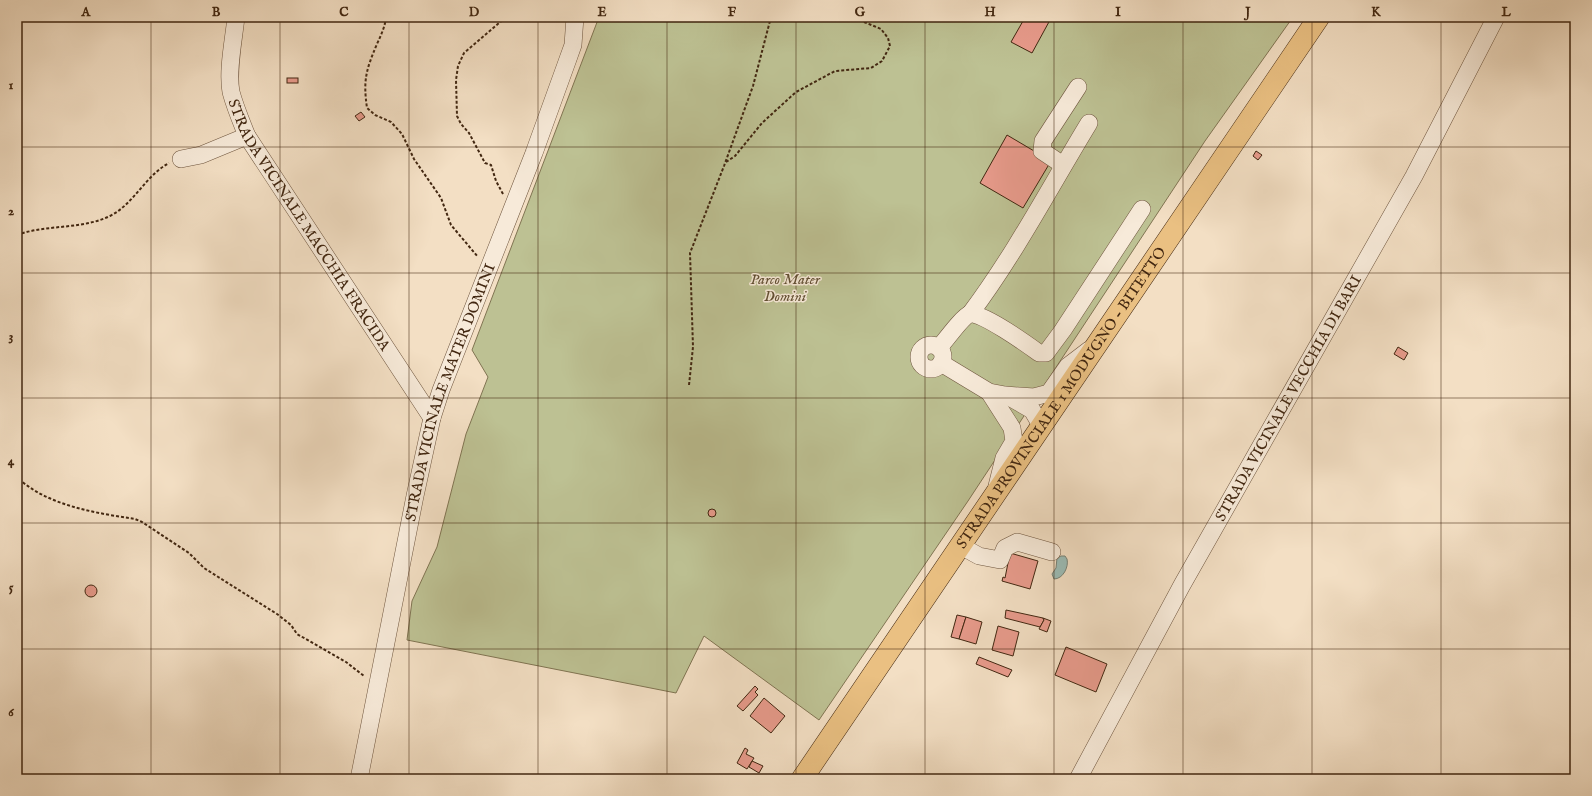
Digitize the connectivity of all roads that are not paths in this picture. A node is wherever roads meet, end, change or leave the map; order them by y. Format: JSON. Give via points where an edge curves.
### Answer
{"nodes":[{"id":1,"x":236,"y":17,"type":"edge"},
{"id":2,"x":575,"y":17,"type":"edge"},
{"id":3,"x":1320,"y":17,"type":"edge"},
{"id":4,"x":1496,"y":17,"type":"edge"},
{"id":5,"x":1078,"y":88,"type":"dead end"},
{"id":6,"x":1089,"y":122,"type":"dead end"},
{"id":7,"x":247,"y":136,"type":"junction"},
{"id":8,"x":181,"y":159,"type":"road end"},
{"id":9,"x":1063,"y":165,"type":"junction"},
{"id":10,"x":1142,"y":209,"type":"dead end"},
{"id":11,"x":970,"y":314,"type":"junction"},
{"id":12,"x":1097,"y":344,"type":"junction"},
{"id":13,"x":998,"y":398,"type":"junction"},
{"id":14,"x":432,"y":418,"type":"junction"},
{"id":15,"x":1042,"y":427,"type":"junction"},
{"id":16,"x":994,"y":498,"type":"junction"},
{"id":17,"x":961,"y":546,"type":"junction"},
{"id":18,"x":1052,"y":552,"type":"dead end"},
{"id":19,"x":359,"y":779,"type":"edge"},
{"id":20,"x":802,"y":779,"type":"edge"},
{"id":21,"x":1078,"y":779,"type":"edge"}],
"edges":[{"from":1,"to":7,"type":"street","name":"STRADA VICINALE MACCHIA FRACIDA","via":[[231,90]]},
{"from":2,"to":14,"type":"street","name":"STRADA VICINALE MATER DOMINI","via":[[573,45]]},
{"from":3,"to":12,"type":"main road","name":"STRADA PROVINCIALE 1 MODUGNO - BITETTO"},
{"from":4,"to":21,"type":"street","name":"STRADA VICINALE VECCHIA DI BARI","via":[[1414,176],[1182,585]]},
{"from":5,"to":9,"type":"street","via":[[1043,141],[1042,151]]},
{"from":6,"to":9,"type":"street"},
{"from":7,"to":8,"type":"street","via":[[201,155]]},
{"from":7,"to":14,"type":"street","name":"STRADA VICINALE MACCHIA FRACIDA"},
{"from":9,"to":11,"type":"street","via":[[1019,240]]},
{"from":10,"to":11,"type":"street","via":[[1046,353],[1039,352],[975,313]]},
{"from":11,"to":13,"type":"street","via":[[961,321],[940,356]]},
{"from":12,"to":13,"type":"street","via":[[1068,366],[1049,393],[1034,397]]},
{"from":12,"to":15,"type":"main road","name":"STRADA PROVINCIALE 1 MODUGNO - BITETTO"},
{"from":13,"to":15,"type":"street","via":[[1010,414]]},
{"from":13,"to":16,"type":"street","via":[[1012,428],[1014,441],[1004,458]]},
{"from":14,"to":19,"type":"street","name":"STRADA VICINALE MATER DOMINI"},
{"from":15,"to":16,"type":"main road","name":"STRADA PROVINCIALE 1 MODUGNO - BITETTO"},
{"from":16,"to":17,"type":"main road","name":"STRADA PROVINCIALE 1 MODUGNO - BITETTO"},
{"from":17,"to":18,"type":"street","via":[[979,556],[1000,560],[1005,548],[1017,542]]},
{"from":17,"to":20,"type":"main road","name":"STRADA PROVINCIALE 1 MODUGNO - BITETTO"}]}
